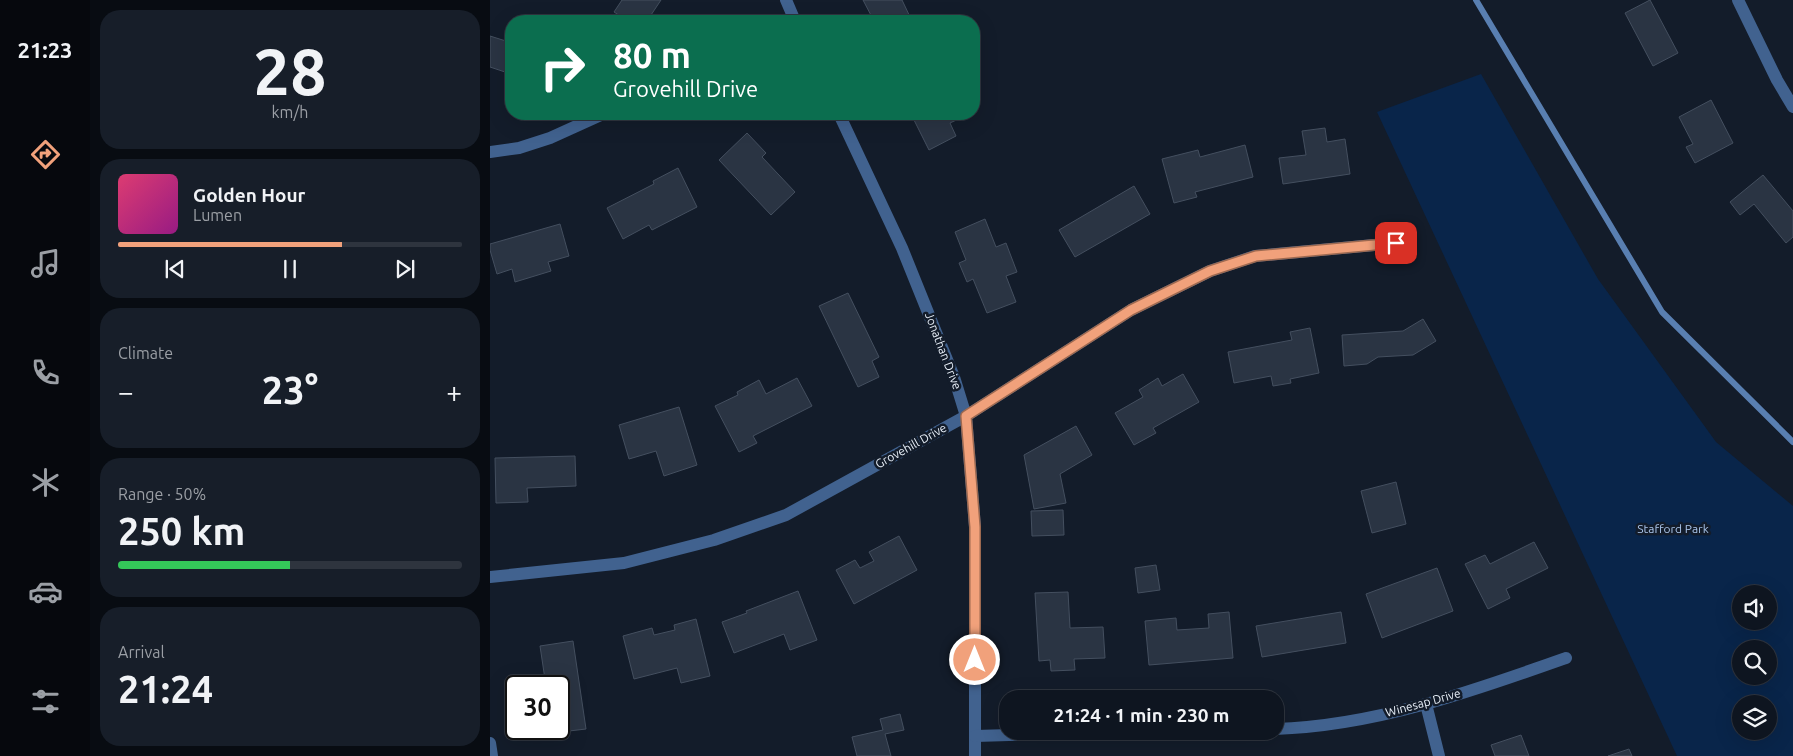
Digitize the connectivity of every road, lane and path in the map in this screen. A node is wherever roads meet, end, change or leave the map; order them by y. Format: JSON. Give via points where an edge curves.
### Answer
{"nodes":[{"id":1,"x":786,"y":0,"type":"edge"},
{"id":2,"x":1738,"y":0,"type":"edge"},
{"id":3,"x":792,"y":15,"type":"edge"},
{"id":4,"x":1793,"y":107,"type":"edge"},
{"id":5,"x":590,"y":120,"type":"edge"},
{"id":6,"x":842,"y":120,"type":"edge"},
{"id":7,"x":490,"y":152,"type":"edge"},
{"id":8,"x":1396,"y":243,"type":"dead end"},
{"id":9,"x":966,"y":416,"type":"junction"},
{"id":10,"x":490,"y":577,"type":"edge"},
{"id":11,"x":1566,"y":658,"type":"dead end"},
{"id":12,"x":1426,"y":704,"type":"junction"},
{"id":13,"x":1284,"y":728,"type":"edge"},
{"id":14,"x":999,"y":735,"type":"edge"},
{"id":15,"x":975,"y":736,"type":"junction"},
{"id":16,"x":490,"y":743,"type":"edge"},
{"id":17,"x":492,"y":756,"type":"edge"},
{"id":18,"x":975,"y":756,"type":"edge"},
{"id":19,"x":1439,"y":756,"type":"edge"}],
"edges":[{"from":1,"to":3,"type":"street"},
{"from":2,"to":4,"type":"street"},
{"from":5,"to":7,"type":"street","via":[[519,148]]},
{"from":6,"to":9,"type":"street","name":"Jonathan Drive","via":[[902,248],[954,377]]},
{"from":8,"to":9,"type":"street","name":"Grovehill Drive","via":[[1256,256],[1210,271],[1131,310]]},
{"from":9,"to":10,"type":"street","name":"Grovehill Drive","via":[[786,515],[714,540],[624,563]]},
{"from":9,"to":15,"type":"street","name":"Jonathan Drive","via":[[975,527]]},
{"from":11,"to":12,"type":"street","name":"Winesap Drive"},
{"from":12,"to":13,"type":"street","name":"Winesap Drive","via":[[1344,723]]},
{"from":12,"to":19,"type":"street"},
{"from":14,"to":15,"type":"street"},
{"from":15,"to":18,"type":"street","name":"Jonathan Drive"},
{"from":16,"to":17,"type":"street"}]}
